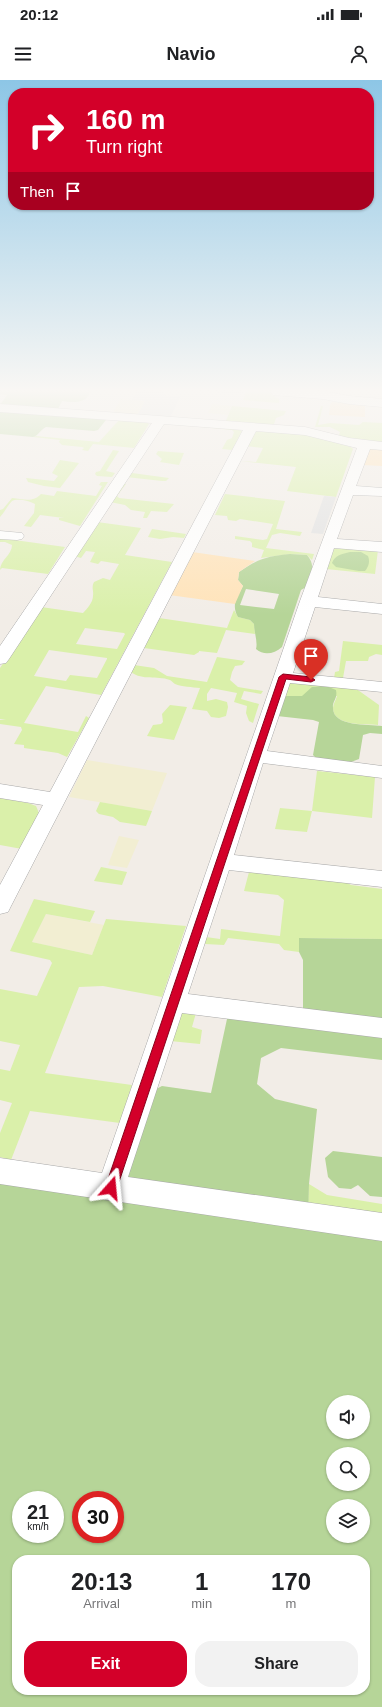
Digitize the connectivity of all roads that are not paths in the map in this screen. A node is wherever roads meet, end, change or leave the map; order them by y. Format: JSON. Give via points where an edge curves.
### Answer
{"nodes":[{"id":1,"x":129,"y":464,"type":"edge"},
{"id":2,"x":232,"y":464,"type":"edge"},
{"id":3,"x":363,"y":464,"type":"edge"},
{"id":4,"x":348,"y":490,"type":"junction"},
{"id":5,"x":382,"y":492,"type":"edge"},
{"id":6,"x":0,"y":535,"type":"edge"},
{"id":7,"x":17,"y":536,"type":"dead end"},
{"id":8,"x":328,"y":543,"type":"junction"},
{"id":9,"x":382,"y":547,"type":"edge"},
{"id":10,"x":308,"y":601,"type":"junction"},
{"id":11,"x":382,"y":609,"type":"edge"},
{"id":12,"x":8,"y":634,"type":"edge"},
{"id":13,"x":0,"y":659,"type":"edge"},
{"id":14,"x":283,"y":677,"type":"junction"},
{"id":15,"x":382,"y":687,"type":"edge"},
{"id":16,"x":255,"y":756,"type":"junction"},
{"id":17,"x":382,"y":772,"type":"edge"},
{"id":18,"x":0,"y":791,"type":"edge"},
{"id":19,"x":55,"y":800,"type":"junction"},
{"id":20,"x":220,"y":861,"type":"junction"},
{"id":21,"x":382,"y":879,"type":"edge"},
{"id":22,"x":0,"y":906,"type":"edge"},
{"id":23,"x":173,"y":1002,"type":"junction"},
{"id":24,"x":382,"y":1028,"type":"edge"},
{"id":25,"x":0,"y":1171,"type":"edge"},
{"id":26,"x":111,"y":1188,"type":"junction"},
{"id":27,"x":382,"y":1227,"type":"edge"}],
"edges":[{"from":1,"to":12,"type":"street"},
{"from":2,"to":19,"type":"street"},
{"from":3,"to":4,"type":"street"},
{"from":4,"to":5,"type":"street"},
{"from":4,"to":8,"type":"street"},
{"from":6,"to":7,"type":"street"},
{"from":8,"to":9,"type":"street"},
{"from":8,"to":10,"type":"street"},
{"from":10,"to":11,"type":"street"},
{"from":10,"to":14,"type":"street"},
{"from":12,"to":13,"type":"street"},
{"from":14,"to":15,"type":"street"},
{"from":14,"to":16,"type":"street"},
{"from":16,"to":17,"type":"street"},
{"from":16,"to":20,"type":"street"},
{"from":18,"to":19,"type":"street"},
{"from":19,"to":22,"type":"street"},
{"from":20,"to":21,"type":"street"},
{"from":20,"to":23,"type":"street"},
{"from":23,"to":24,"type":"street"},
{"from":23,"to":26,"type":"street"},
{"from":25,"to":26,"type":"street"},
{"from":26,"to":27,"type":"street"}]}
